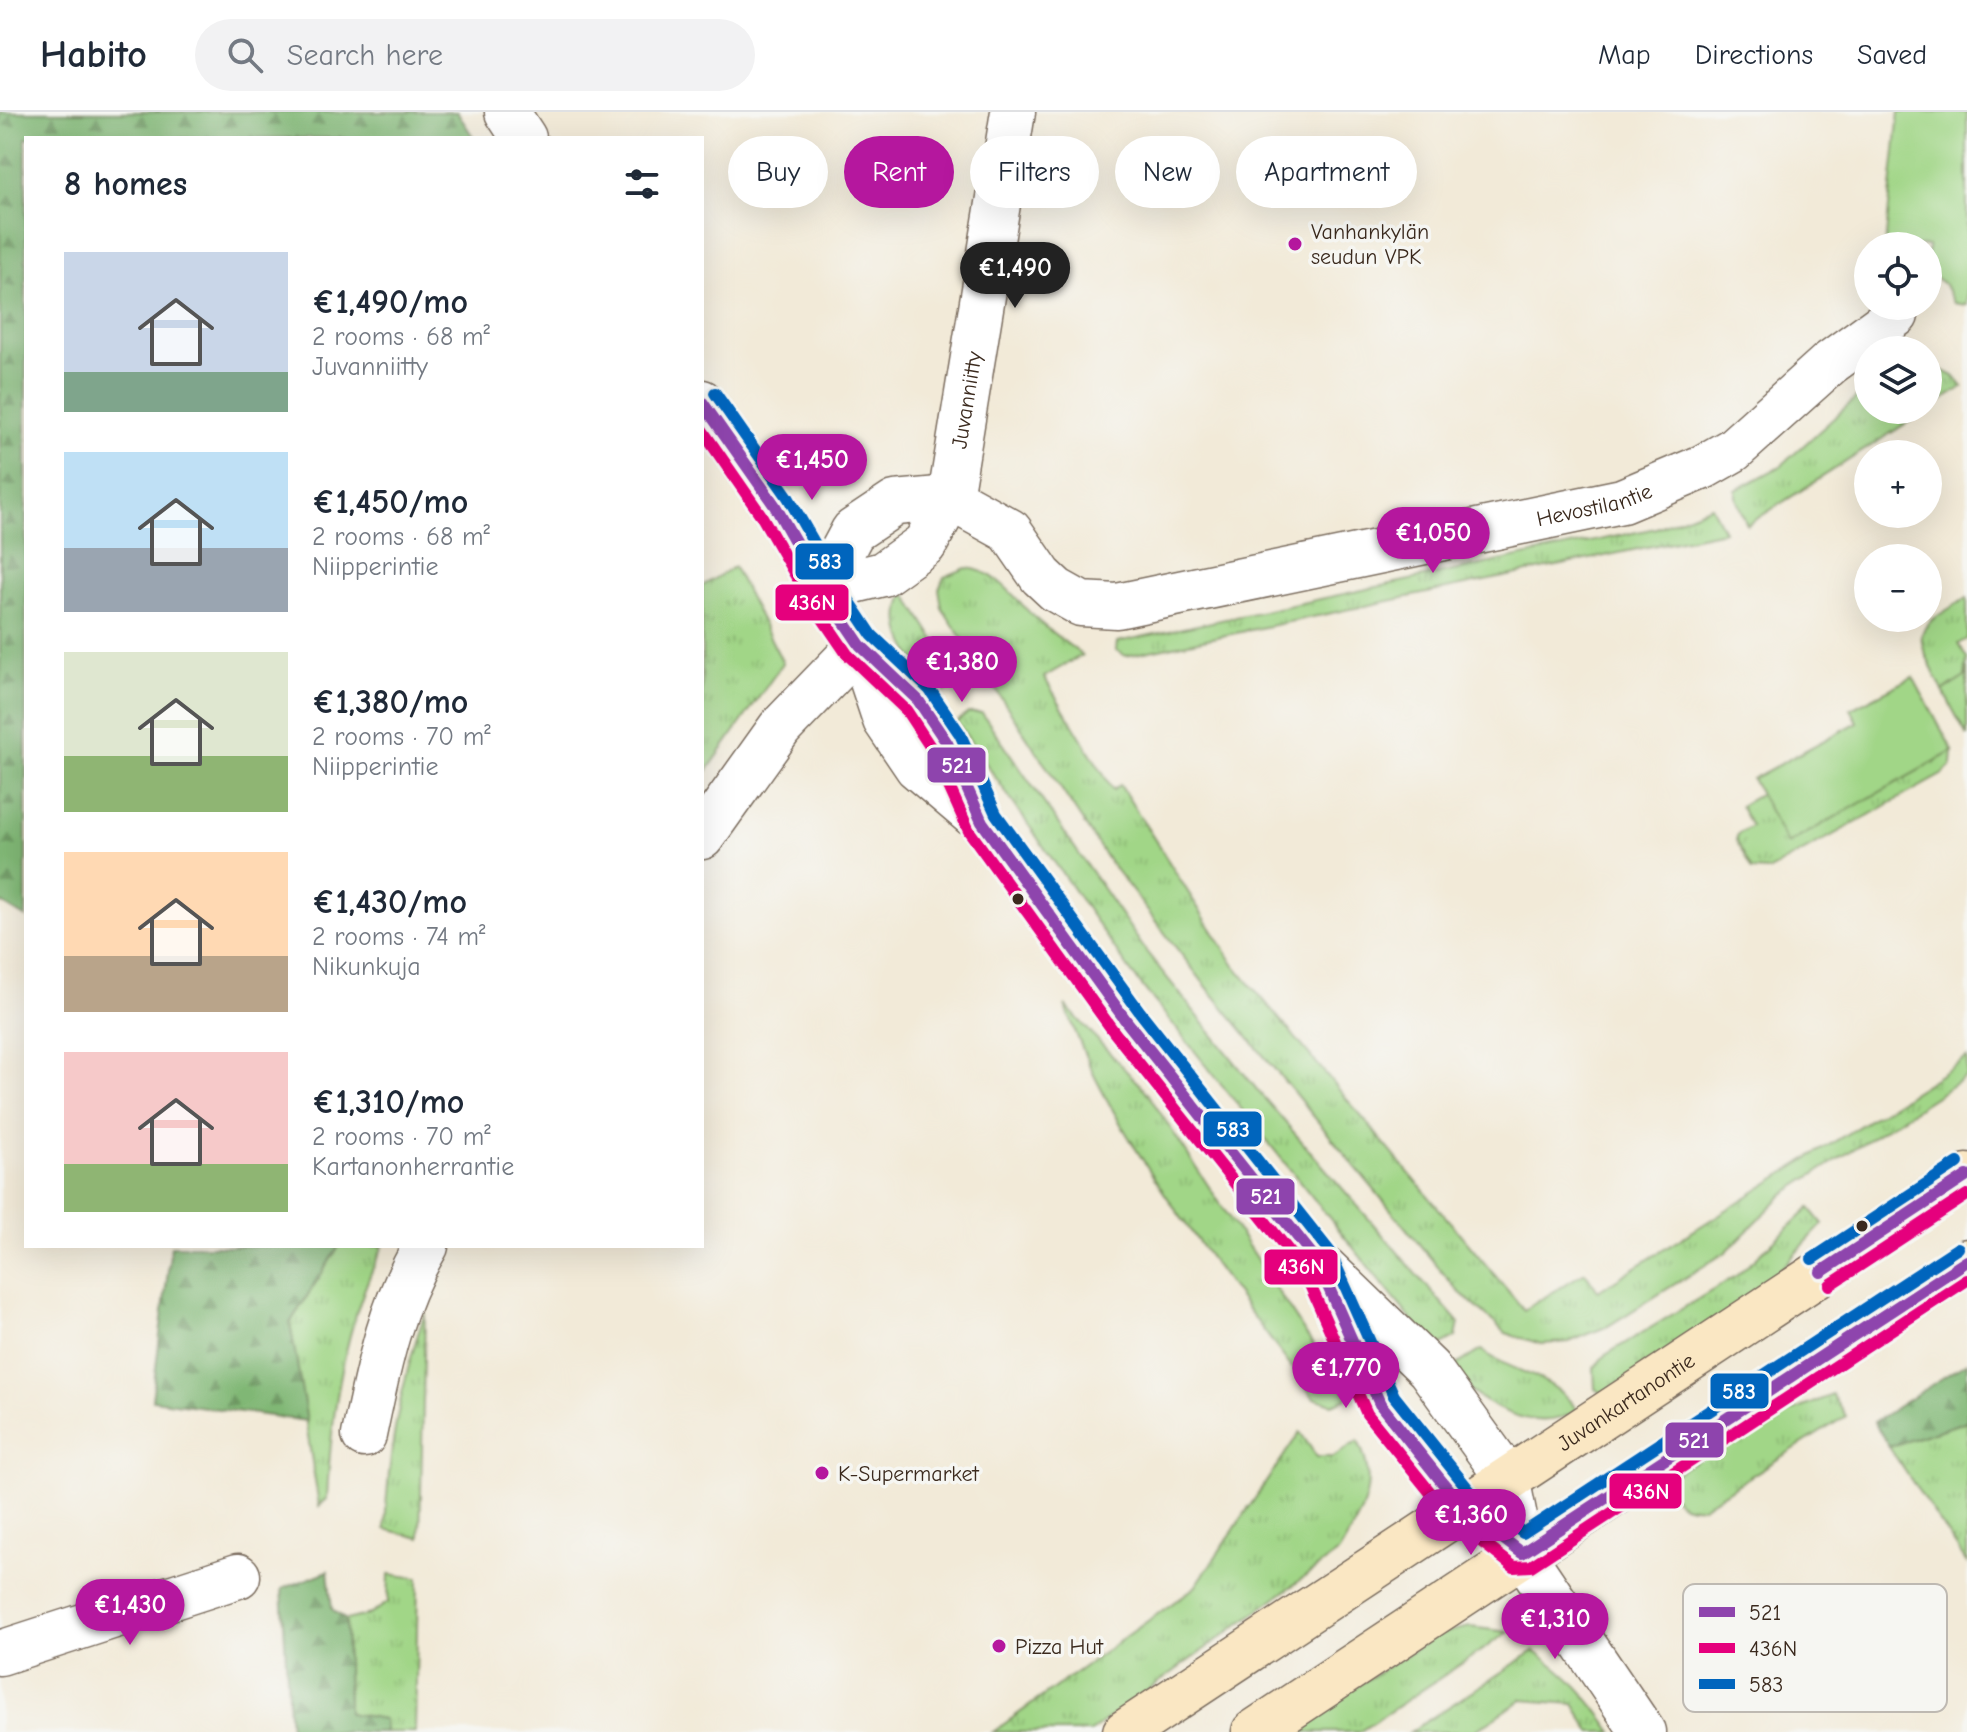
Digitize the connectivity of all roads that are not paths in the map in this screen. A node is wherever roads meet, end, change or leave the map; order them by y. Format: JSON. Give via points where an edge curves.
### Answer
{"nodes":[{"id":1,"x":507,"y":112,"type":"edge"},
{"id":2,"x":1013,"y":112,"type":"edge"},
{"id":3,"x":523,"y":136,"type":"edge"},
{"id":4,"x":1889,"y":320,"type":"edge"},
{"id":5,"x":704,"y":405,"type":"edge"},
{"id":6,"x":950,"y":498,"type":"junction"},
{"id":7,"x":822,"y":589,"type":"junction"},
{"id":8,"x":860,"y":645,"type":"junction"},
{"id":9,"x":704,"y":834,"type":"edge"},
{"id":10,"x":1967,"y":1176,"type":"edge"},
{"id":11,"x":425,"y":1248,"type":"edge"},
{"id":12,"x":1317,"y":1261,"type":"junction"},
{"id":13,"x":1967,"y":1261,"type":"edge"},
{"id":14,"x":364,"y":1435,"type":"dead end"},
{"id":15,"x":1507,"y":1477,"type":"junction"},
{"id":16,"x":1462,"y":1507,"type":"junction"},
{"id":17,"x":1522,"y":1553,"type":"junction"},
{"id":18,"x":238,"y":1576,"type":"dead end"},
{"id":19,"x":0,"y":1653,"type":"edge"},
{"id":20,"x":1125,"y":1732,"type":"edge"},
{"id":21,"x":1254,"y":1732,"type":"edge"},
{"id":22,"x":1643,"y":1732,"type":"edge"}],
"edges":[{"from":1,"to":3,"type":"street"},
{"from":2,"to":6,"type":"street","name":"Juvanniitty"},
{"from":4,"to":6,"type":"street","name":"Hevostilantie","via":[[1830,363],[1733,450],[1622,501],[1117,606],[1081,604],[1056,590],[1010,531]]},
{"from":5,"to":7,"type":"street","via":[[775,506]]},
{"from":6,"to":7,"type":"street","name":"Juvanniitty","via":[[925,544],[883,574]]},
{"from":7,"to":8,"type":"street"},
{"from":8,"to":9,"type":"street","via":[[780,728]]},
{"from":8,"to":12,"type":"street","via":[[885,720],[917,767],[982,822],[1127,1022]]},
{"from":10,"to":15,"type":"main road","name":"Juvankartanontie"},
{"from":11,"to":14,"type":"street","via":[[405,1281],[383,1341]]},
{"from":12,"to":15,"type":"street","via":[[1429,1369]]},
{"from":12,"to":16,"type":"street","via":[[1380,1404]]},
{"from":13,"to":17,"type":"main road"},
{"from":15,"to":16,"type":"main road","name":"Juvankartanontie"},
{"from":15,"to":17,"type":"street"},
{"from":16,"to":17,"type":"street"},
{"from":16,"to":20,"type":"main road","name":"Juvankartanontie"},
{"from":17,"to":21,"type":"main road"},
{"from":17,"to":22,"type":"street"},
{"from":18,"to":19,"type":"street"}]}
